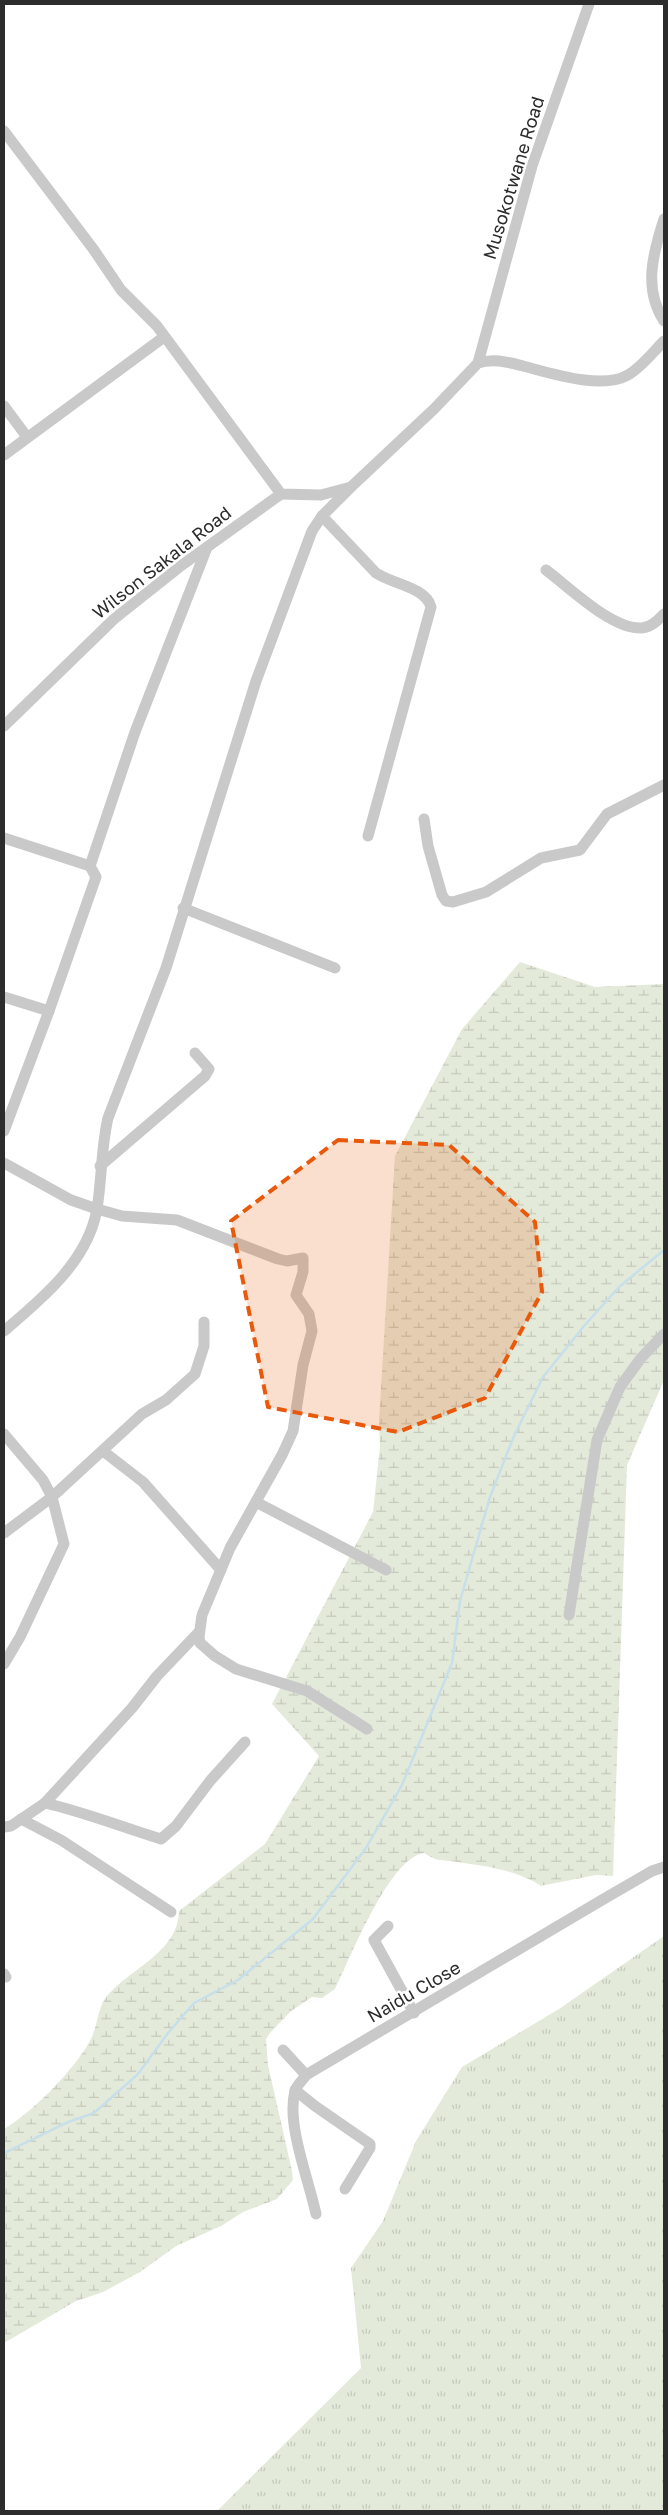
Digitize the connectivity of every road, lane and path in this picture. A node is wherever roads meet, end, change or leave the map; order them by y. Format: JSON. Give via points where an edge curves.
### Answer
{"nodes":[{"id":1,"x":589,"y":4,"type":"edge"},
{"id":2,"x":4,"y":131,"type":"edge"},
{"id":3,"x":664,"y":219,"type":"edge"},
{"id":4,"x":664,"y":322,"type":"edge"},
{"id":5,"x":164,"y":337,"type":"junction"},
{"id":6,"x":664,"y":341,"type":"edge"},
{"id":7,"x":478,"y":363,"type":"junction"},
{"id":8,"x":4,"y":406,"type":"edge"},
{"id":9,"x":27,"y":437,"type":"junction"},
{"id":10,"x":4,"y":455,"type":"edge"},
{"id":11,"x":351,"y":487,"type":"junction"},
{"id":12,"x":281,"y":494,"type":"junction"},
{"id":13,"x":322,"y":516,"type":"junction"},
{"id":14,"x":206,"y":550,"type":"junction"},
{"id":15,"x":546,"y":570,"type":"dead end"},
{"id":16,"x":664,"y":614,"type":"edge"},
{"id":17,"x":4,"y":726,"type":"edge"},
{"id":18,"x":664,"y":785,"type":"edge"},
{"id":19,"x":424,"y":819,"type":"dead end"},
{"id":20,"x":368,"y":836,"type":"dead end"},
{"id":21,"x":4,"y":838,"type":"edge"},
{"id":22,"x":90,"y":866,"type":"junction"},
{"id":23,"x":183,"y":908,"type":"junction"},
{"id":24,"x":335,"y":968,"type":"dead end"},
{"id":25,"x":4,"y":997,"type":"edge"},
{"id":26,"x":49,"y":1012,"type":"junction"},
{"id":27,"x":195,"y":1053,"type":"dead end"},
{"id":28,"x":4,"y":1131,"type":"edge"},
{"id":29,"x":4,"y":1163,"type":"edge"},
{"id":30,"x":100,"y":1166,"type":"junction"},
{"id":31,"x":97,"y":1209,"type":"junction"},
{"id":32,"x":204,"y":1322,"type":"dead end"},
{"id":33,"x":4,"y":1331,"type":"edge"},
{"id":34,"x":664,"y":1334,"type":"edge"},
{"id":35,"x":4,"y":1434,"type":"edge"},
{"id":36,"x":103,"y":1451,"type":"junction"},
{"id":37,"x":52,"y":1497,"type":"junction"},
{"id":38,"x":256,"y":1502,"type":"junction"},
{"id":39,"x":4,"y":1533,"type":"edge"},
{"id":40,"x":221,"y":1570,"type":"junction"},
{"id":41,"x":386,"y":1570,"type":"dead end"},
{"id":42,"x":569,"y":1615,"type":"dead end"},
{"id":43,"x":198,"y":1633,"type":"junction"},
{"id":44,"x":4,"y":1664,"type":"edge"},
{"id":45,"x":367,"y":1729,"type":"dead end"},
{"id":46,"x":245,"y":1742,"type":"dead end"},
{"id":47,"x":45,"y":1803,"type":"junction"},
{"id":48,"x":21,"y":1819,"type":"junction"},
{"id":49,"x":4,"y":1827,"type":"edge"},
{"id":50,"x":664,"y":1867,"type":"edge"},
{"id":51,"x":171,"y":1912,"type":"dead end"},
{"id":52,"x":388,"y":1926,"type":"dead end"},
{"id":53,"x":414,"y":2013,"type":"junction"},
{"id":54,"x":283,"y":2050,"type":"dead end"},
{"id":55,"x":306,"y":2076,"type":"junction"},
{"id":56,"x":295,"y":2090,"type":"junction"},
{"id":57,"x":346,"y":2189,"type":"dead end"},
{"id":58,"x":316,"y":2214,"type":"dead end"}],
"edges":[{"from":1,"to":7,"type":"street","name":"Musokotwane Road","via":[[532,166]]},
{"from":2,"to":5,"type":"street","via":[[99,256],[120,290]]},
{"from":3,"to":4,"type":"street","via":[[651,269],[651,282],[657,309]]},
{"from":5,"to":9,"type":"street"},
{"from":5,"to":12,"type":"street"},
{"from":6,"to":7,"type":"street","via":[[638,368],[616,380],[565,376],[498,360]]},
{"from":7,"to":11,"type":"street"},
{"from":8,"to":9,"type":"street"},
{"from":9,"to":10,"type":"street"},
{"from":11,"to":12,"type":"street","via":[[321,495]]},
{"from":11,"to":13,"type":"street"},
{"from":12,"to":14,"type":"street","name":"Wilson Sakala Road"},
{"from":13,"to":20,"type":"street","via":[[376,573],[422,594],[432,607]]},
{"from":13,"to":23,"type":"street","via":[[305,546],[259,672]]},
{"from":14,"to":17,"type":"street","name":"Wilson Sakala Road","via":[[114,619]]},
{"from":14,"to":22,"type":"street","via":[[135,732]]},
{"from":15,"to":16,"type":"street","via":[[604,614],[630,626],[642,628],[654,624]]},
{"from":18,"to":19,"type":"street","via":[[607,814],[580,850],[541,858],[486,892],[453,902],[446,901],[442,895]]},
{"from":21,"to":22,"type":"street"},
{"from":22,"to":26,"type":"street","via":[[96,877]]},
{"from":23,"to":24,"type":"street"},
{"from":23,"to":30,"type":"street","via":[[166,968],[108,1118]]},
{"from":25,"to":26,"type":"street"},
{"from":26,"to":28,"type":"street"},
{"from":27,"to":30,"type":"street","via":[[209,1069],[205,1076]]},
{"from":29,"to":31,"type":"street","via":[[70,1200]]},
{"from":30,"to":31,"type":"street"},
{"from":31,"to":33,"type":"street","via":[[86,1240],[72,1264]]},
{"from":31,"to":38,"type":"street","via":[[122,1216],[177,1220],[278,1259],[303,1258],[304,1272],[296,1295],[308,1314],[312,1331],[293,1431]]},
{"from":32,"to":36,"type":"street","via":[[204,1346],[196,1374],[166,1400],[142,1414]]},
{"from":34,"to":42,"type":"street","via":[[620,1387],[597,1440]]},
{"from":35,"to":37,"type":"street","via":[[43,1480]]},
{"from":36,"to":37,"type":"street"},
{"from":36,"to":40,"type":"street","via":[[143,1482]]},
{"from":37,"to":39,"type":"street"},
{"from":37,"to":44,"type":"street","via":[[64,1544]]},
{"from":38,"to":40,"type":"street"},
{"from":38,"to":41,"type":"street"},
{"from":40,"to":43,"type":"street"},
{"from":43,"to":45,"type":"street","via":[[204,1647],[236,1669],[307,1691]]},
{"from":43,"to":47,"type":"street"},
{"from":46,"to":47,"type":"street","via":[[176,1826],[161,1839]]},
{"from":47,"to":48,"type":"street"},
{"from":48,"to":49,"type":"street"},
{"from":48,"to":51,"type":"street","via":[[61,1840]]},
{"from":50,"to":53,"type":"street","name":"Naidu Close","via":[[602,1900]]},
{"from":52,"to":53,"type":"street","via":[[374,1940]]},
{"from":53,"to":55,"type":"street","name":"Naidu Close"},
{"from":54,"to":55,"type":"street"},
{"from":55,"to":56,"type":"street","name":"Naidu Close"},
{"from":56,"to":57,"type":"street","via":[[370,2144]]},
{"from":56,"to":58,"type":"street","via":[[296,2132]]}]}
